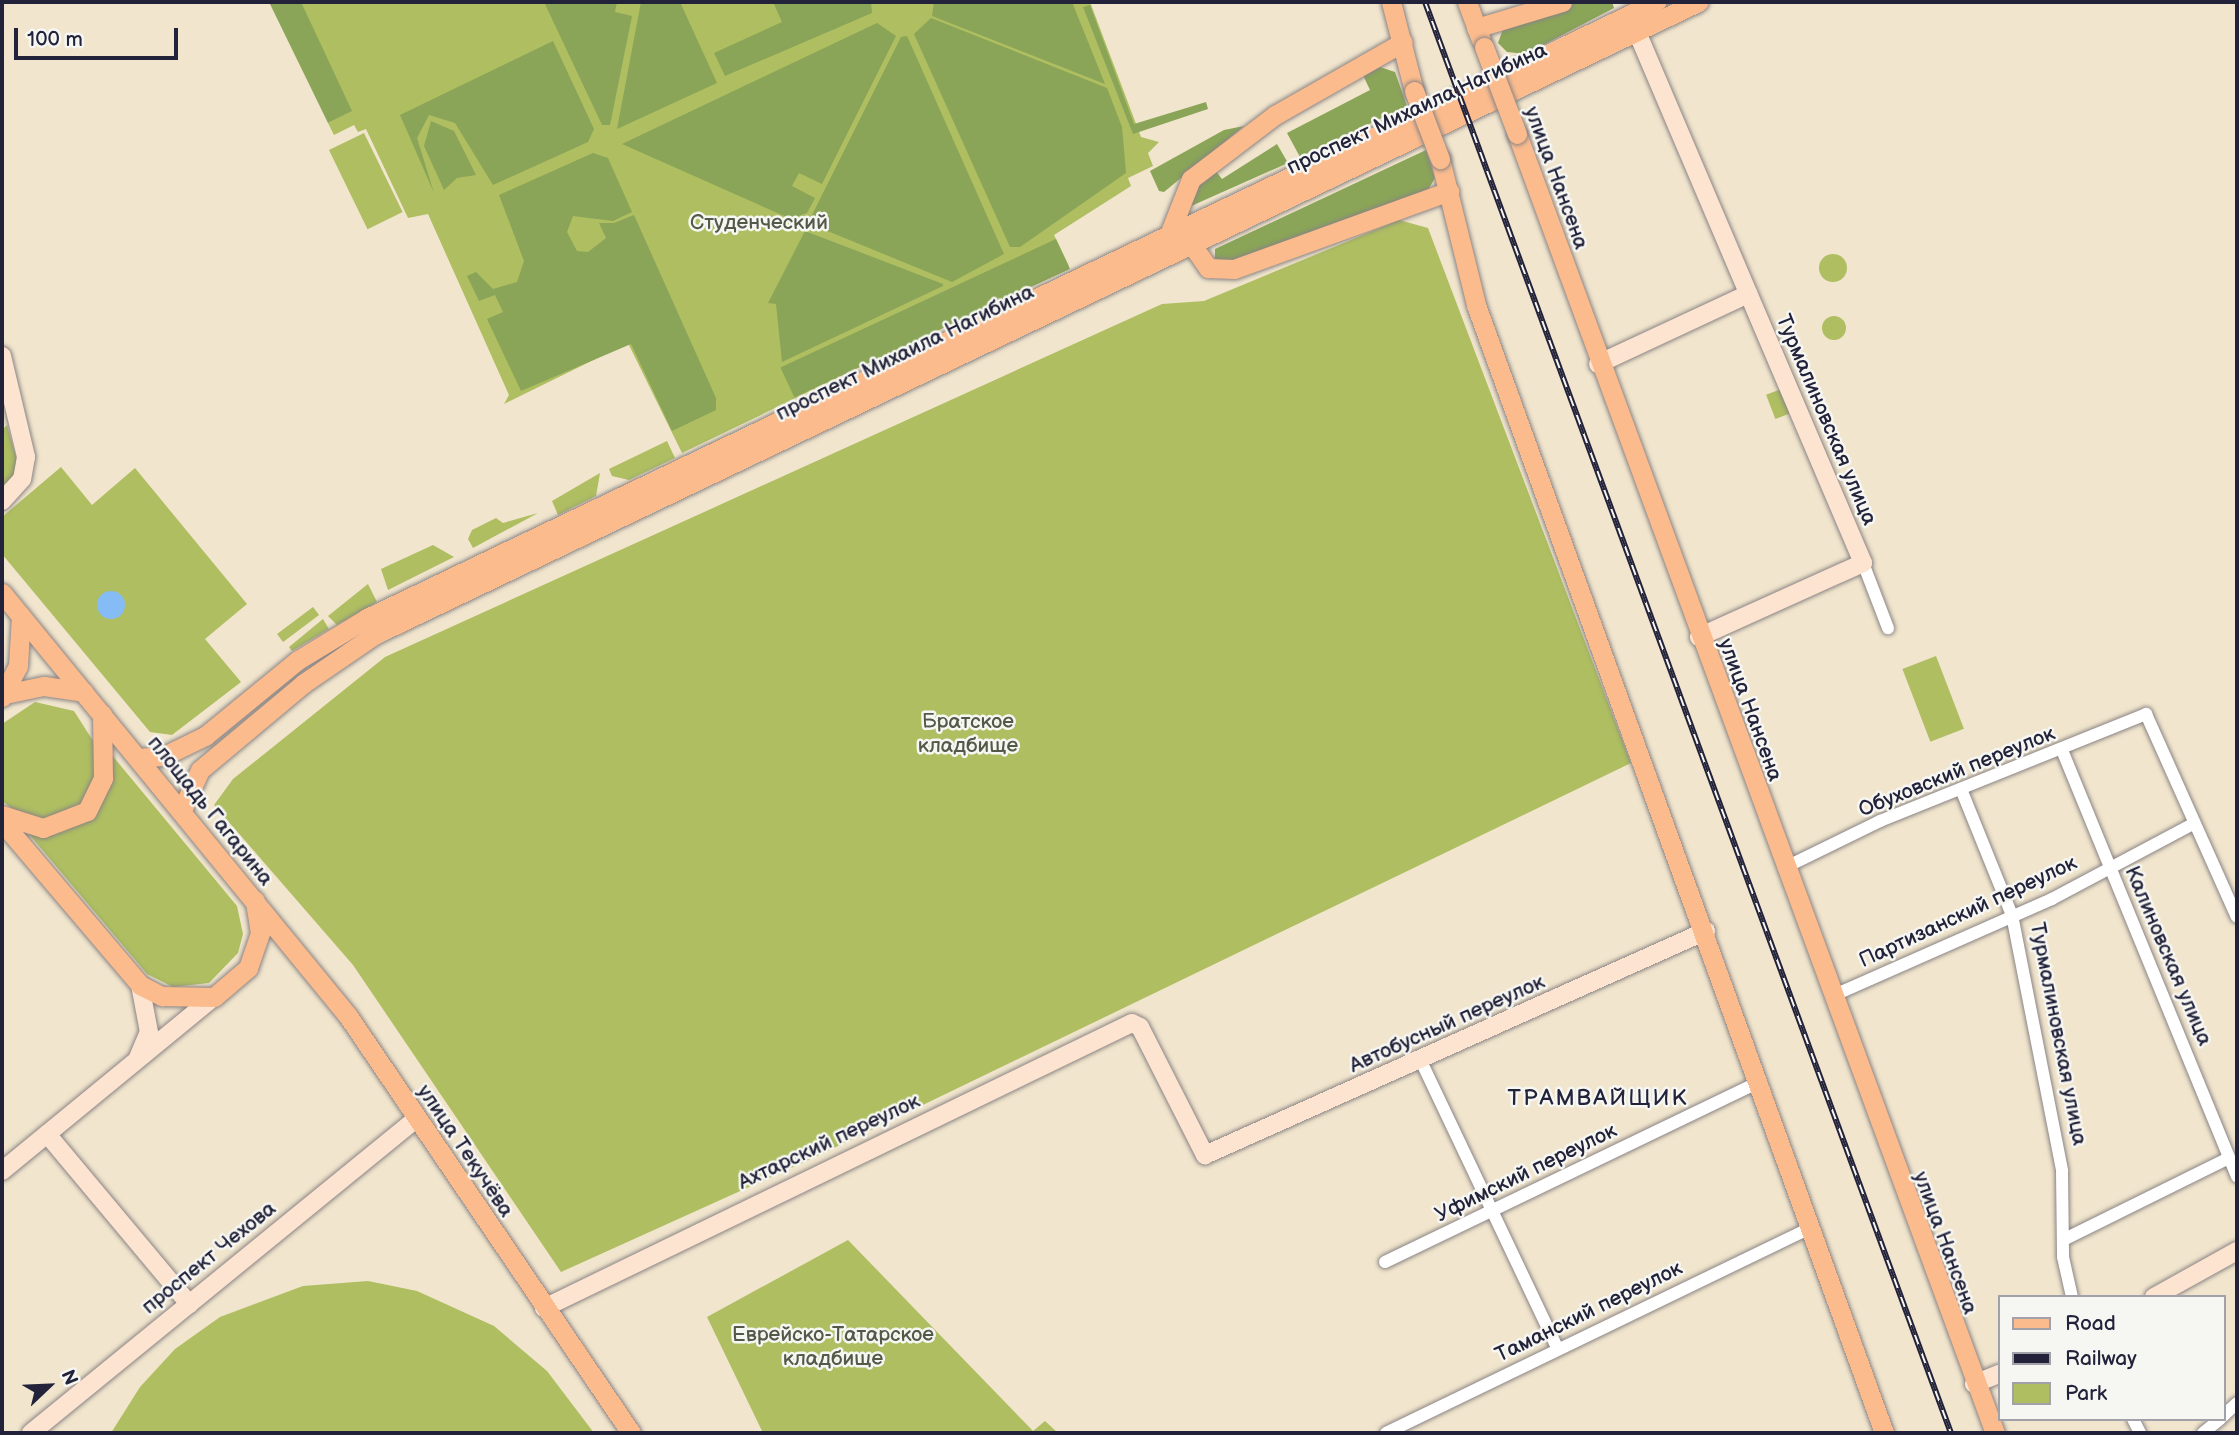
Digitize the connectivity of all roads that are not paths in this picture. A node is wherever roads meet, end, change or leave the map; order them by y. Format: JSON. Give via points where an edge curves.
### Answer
{"nodes":[{"id":1,"x":1467,"y":2,"type":"edge"},
{"id":2,"x":1562,"y":2,"type":"edge"},
{"id":3,"x":1656,"y":2,"type":"edge"},
{"id":4,"x":1698,"y":2,"type":"edge"},
{"id":5,"x":1391,"y":3,"type":"edge"},
{"id":6,"x":1628,"y":16,"type":"edge"},
{"id":7,"x":1476,"y":28,"type":"junction"},
{"id":8,"x":1404,"y":42,"type":"junction"},
{"id":9,"x":1371,"y":59,"type":"junction"},
{"id":10,"x":1412,"y":82,"type":"junction"},
{"id":11,"x":1450,"y":191,"type":"junction"},
{"id":12,"x":1178,"y":206,"type":"junction"},
{"id":13,"x":1194,"y":221,"type":"junction"},
{"id":14,"x":1170,"y":232,"type":"junction"},
{"id":15,"x":1190,"y":242,"type":"junction"},
{"id":16,"x":1748,"y":294,"type":"junction"},
{"id":17,"x":2,"y":356,"type":"edge"},
{"id":18,"x":1598,"y":364,"type":"junction"},
{"id":19,"x":2,"y":500,"type":"edge"},
{"id":20,"x":1863,"y":563,"type":"junction"},
{"id":21,"x":2,"y":593,"type":"edge"},
{"id":22,"x":21,"y":616,"type":"junction"},
{"id":23,"x":1888,"y":628,"type":"dead end"},
{"id":24,"x":1699,"y":637,"type":"junction"},
{"id":25,"x":84,"y":692,"type":"junction"},
{"id":26,"x":3,"y":696,"type":"edge"},
{"id":27,"x":102,"y":714,"type":"junction"},
{"id":28,"x":2062,"y":750,"type":"junction"},
{"id":29,"x":139,"y":758,"type":"junction"},
{"id":30,"x":1961,"y":789,"type":"junction"},
{"id":31,"x":182,"y":810,"type":"junction"},
{"id":32,"x":2,"y":815,"type":"edge"},
{"id":33,"x":2,"y":821,"type":"edge"},
{"id":34,"x":2193,"y":824,"type":"junction"},
{"id":35,"x":2109,"y":867,"type":"junction"},
{"id":36,"x":1784,"y":868,"type":"junction"},
{"id":37,"x":255,"y":899,"type":"junction"},
{"id":38,"x":2012,"y":915,"type":"junction"},
{"id":39,"x":2237,"y":917,"type":"edge"},
{"id":40,"x":1706,"y":931,"type":"junction"},
{"id":41,"x":140,"y":985,"type":"junction"},
{"id":42,"x":1832,"y":996,"type":"junction"},
{"id":43,"x":214,"y":997,"type":"junction"},
{"id":44,"x":1422,"y":1061,"type":"junction"},
{"id":45,"x":134,"y":1067,"type":"junction"},
{"id":46,"x":1759,"y":1082,"type":"junction"},
{"id":47,"x":416,"y":1119,"type":"junction"},
{"id":48,"x":47,"y":1134,"type":"junction"},
{"id":49,"x":1205,"y":1155,"type":"joint"},
{"id":50,"x":2228,"y":1158,"type":"junction"},
{"id":51,"x":2,"y":1171,"type":"edge"},
{"id":52,"x":2237,"y":1177,"type":"edge"},
{"id":53,"x":1495,"y":1209,"type":"junction"},
{"id":54,"x":1811,"y":1228,"type":"junction"},
{"id":55,"x":2065,"y":1239,"type":"junction"},
{"id":56,"x":2237,"y":1251,"type":"edge"},
{"id":57,"x":1385,"y":1262,"type":"dead end"},
{"id":58,"x":2072,"y":1295,"type":"edge"},
{"id":59,"x":2158,"y":1295,"type":"edge"},
{"id":60,"x":189,"y":1304,"type":"junction"},
{"id":61,"x":544,"y":1308,"type":"junction"},
{"id":62,"x":1557,"y":1348,"type":"junction"},
{"id":63,"x":1997,"y":1375,"type":"edge"},
{"id":64,"x":1974,"y":1384,"type":"junction"},
{"id":65,"x":2218,"y":1421,"type":"edge"},
{"id":66,"x":31,"y":1433,"type":"edge"},
{"id":67,"x":631,"y":1433,"type":"edge"},
{"id":68,"x":1385,"y":1433,"type":"edge"},
{"id":69,"x":1884,"y":1433,"type":"edge"},
{"id":70,"x":1994,"y":1433,"type":"edge"},
{"id":71,"x":2203,"y":1433,"type":"edge"}],
"edges":[{"from":1,"to":7,"type":"main road","name":"улица Нансена"},
{"from":2,"to":7,"type":"main road"},
{"from":3,"to":6,"type":"main road","name":"проспект Михаила Нагибина"},
{"from":4,"to":6,"type":"main road","name":"проспект Михаила Нагибина"},
{"from":5,"to":8,"type":"main road"},
{"from":5,"to":9,"type":"main road","via":[[1388,34]]},
{"from":6,"to":13,"type":"main road","name":"проспект Михаила Нагибина"},
{"from":6,"to":15,"type":"main road","name":"проспект Михаила Нагибина"},
{"from":6,"to":16,"type":"street","name":"Турмалиновская улица"},
{"from":7,"to":18,"type":"main road","name":"улица Нансена","bridge":true},
{"from":8,"to":9,"type":"main road"},
{"from":8,"to":10,"type":"main road"},
{"from":9,"to":10,"type":"main road"},
{"from":9,"to":12,"type":"main road","via":[[1275,115],[1196,175]]},
{"from":10,"to":11,"type":"main road","bridge":true},
{"from":11,"to":15,"type":"main road","via":[[1234,269],[1208,268]]},
{"from":11,"to":40,"type":"main road","via":[[1476,305]]},
{"from":12,"to":13,"type":"main road"},
{"from":12,"to":14,"type":"main road"},
{"from":13,"to":14,"type":"main road","name":"проспект Михаила Нагибина"},
{"from":14,"to":29,"type":"main road","name":"проспект Михаила Нагибина","via":[[367,618],[298,660],[205,736],[164,756]]},
{"from":15,"to":31,"type":"main road","name":"проспект Михаила Нагибина","via":[[374,635],[304,683],[200,770]]},
{"from":16,"to":18,"type":"street"},
{"from":16,"to":20,"type":"street","name":"Турмалиновская улица"},
{"from":17,"to":19,"type":"street","via":[[24,444],[22,479]]},
{"from":18,"to":24,"type":"main road","name":"улица Нансена"},
{"from":20,"to":23,"type":"street","name":"Турмалиновская улица"},
{"from":20,"to":24,"type":"street"},
{"from":21,"to":22,"type":"main road"},
{"from":22,"to":25,"type":"main road","name":"площадь Гагарина"},
{"from":22,"to":26,"type":"main road","via":[[18,666]]},
{"from":24,"to":36,"type":"main road","name":"улица Нансена"},
{"from":25,"to":26,"type":"main road","via":[[44,685]]},
{"from":25,"to":27,"type":"main road","name":"площадь Гагарина"},
{"from":27,"to":29,"type":"main road","name":"площадь Гагарина"},
{"from":27,"to":32,"type":"main road","via":[[103,778],[88,811],[43,828]]},
{"from":28,"to":30,"type":"street","name":"Обуховский переулок"},
{"from":28,"to":34,"type":"street","name":"Обуховский переулок","via":[[2146,714]]},
{"from":28,"to":35,"type":"street","name":"Калиновская улица"},
{"from":29,"to":31,"type":"main road","name":"площадь Гагарина"},
{"from":30,"to":36,"type":"street","name":"Обуховский переулок"},
{"from":30,"to":38,"type":"street","name":"Турмалиновская улица"},
{"from":31,"to":37,"type":"main road","name":"площадь Гагарина"},
{"from":33,"to":41,"type":"main road"},
{"from":34,"to":35,"type":"street","name":"Партизанский переулок"},
{"from":34,"to":39,"type":"street"},
{"from":35,"to":38,"type":"street","name":"Партизанский переулок"},
{"from":35,"to":50,"type":"street","name":"Калиновская улица","via":[[2169,1000]]},
{"from":36,"to":42,"type":"main road","name":"улица Нансена"},
{"from":37,"to":43,"type":"main road","name":"площадь Гагарина","via":[[260,933],[255,958]]},
{"from":37,"to":47,"type":"main road","name":"улица Текучёва","via":[[348,1016]]},
{"from":38,"to":42,"type":"street","name":"Партизанский переулок"},
{"from":38,"to":55,"type":"street","name":"Турмалиновская улица","via":[[2062,1171]]},
{"from":40,"to":44,"type":"street","name":"Автобусный переулок"},
{"from":40,"to":46,"type":"main road"},
{"from":41,"to":43,"type":"main road","via":[[180,1000]]},
{"from":41,"to":45,"type":"street","via":[[149,1032]]},
{"from":42,"to":64,"type":"main road","name":"улица Нансена"},
{"from":43,"to":45,"type":"street"},
{"from":44,"to":49,"type":"street","name":"Автобусный переулок"},
{"from":44,"to":53,"type":"street"},
{"from":45,"to":48,"type":"street"},
{"from":46,"to":53,"type":"street","name":"Уфимский переулок"},
{"from":46,"to":54,"type":"main road"},
{"from":47,"to":60,"type":"street","name":"проспект Чехова"},
{"from":47,"to":61,"type":"main road","name":"улица Текучёва"},
{"from":48,"to":51,"type":"street"},
{"from":48,"to":60,"type":"street"},
{"from":49,"to":61,"type":"street","name":"Ахтарский переулок","via":[[1137,1023]]},
{"from":50,"to":52,"type":"street","name":"Калиновская улица"},
{"from":50,"to":55,"type":"street"},
{"from":53,"to":57,"type":"street","name":"Уфимский переулок"},
{"from":53,"to":62,"type":"street"},
{"from":54,"to":62,"type":"street","name":"Таманский переулок"},
{"from":54,"to":69,"type":"main road"},
{"from":55,"to":58,"type":"street","name":"Турмалиновская улица"},
{"from":56,"to":59,"type":"street"},
{"from":60,"to":66,"type":"street","name":"проспект Чехова"},
{"from":61,"to":67,"type":"main road","name":"улица Текучёва"},
{"from":62,"to":68,"type":"street","name":"Таманский переулок"},
{"from":63,"to":64,"type":"street"},
{"from":64,"to":70,"type":"main road","name":"улица Нансена"},
{"from":65,"to":71,"type":"street"}]}
